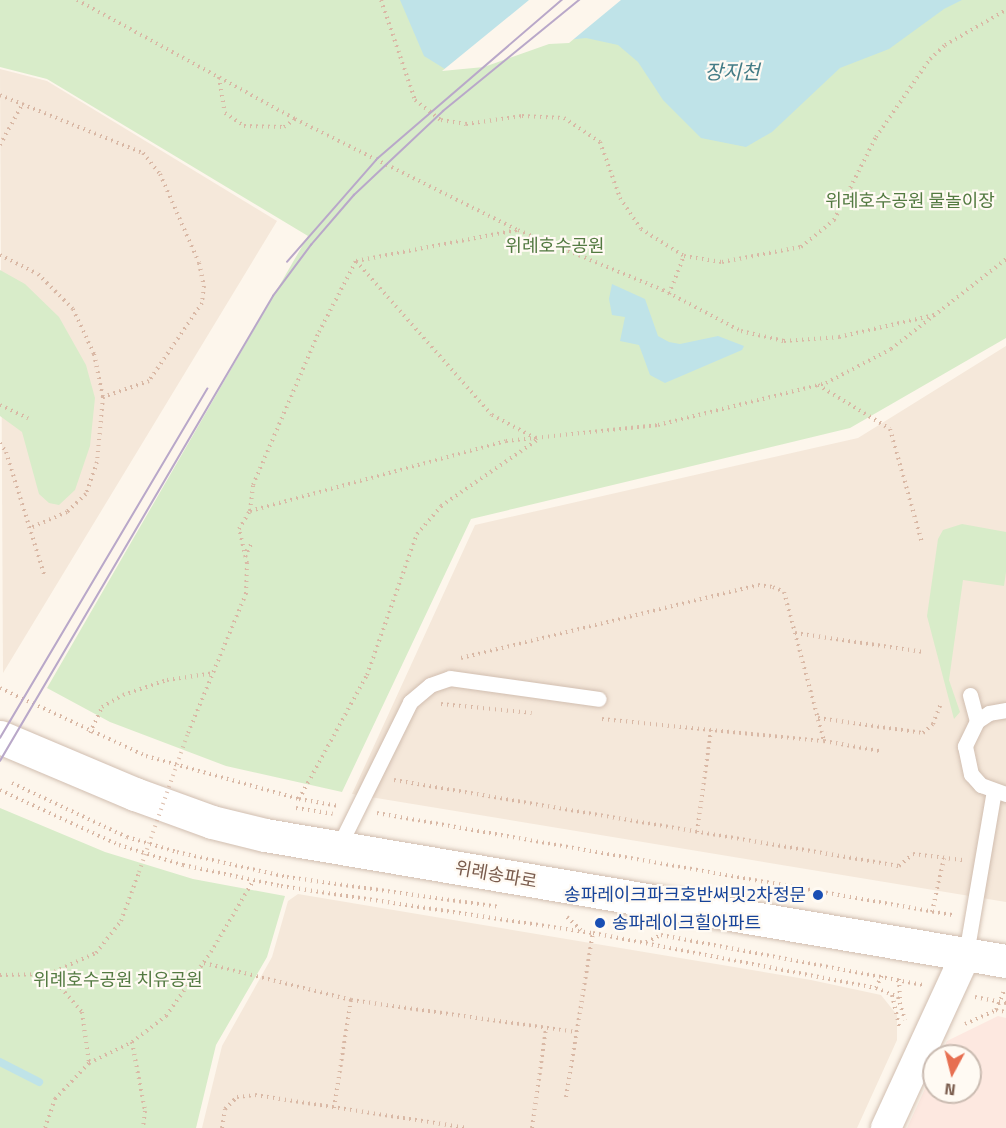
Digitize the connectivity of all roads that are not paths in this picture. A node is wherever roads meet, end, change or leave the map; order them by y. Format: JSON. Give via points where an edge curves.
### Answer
{"nodes":[{"id":1,"x":970,"y":695,"type":"dead end"},
{"id":2,"x":599,"y":699,"type":"dead end"},
{"id":3,"x":1006,"y":710,"type":"edge"},
{"id":4,"x":977,"y":721,"type":"junction"},
{"id":5,"x":0,"y":737,"type":"edge"},
{"id":6,"x":1000,"y":792,"type":"edge"},
{"id":7,"x":338,"y":848,"type":"junction"},
{"id":8,"x":966,"y":954,"type":"junction"},
{"id":9,"x":1006,"y":961,"type":"edge"},
{"id":10,"x":886,"y":1128,"type":"edge"}],
"edges":[{"from":1,"to":4,"type":"lane"},
{"from":2,"to":7,"type":"lane","via":[[450,678],[430,685],[410,702]]},
{"from":3,"to":4,"type":"lane","via":[[989,713]]},
{"from":4,"to":6,"type":"lane","via":[[969,733],[965,761],[981,784]]},
{"from":5,"to":7,"type":"main road","name":"위례송파로","via":[[212,822]]},
{"from":6,"to":8,"type":"lane","via":[[981,862]]},
{"from":7,"to":8,"type":"main road","name":"위례송파로"},
{"from":8,"to":9,"type":"main road","name":"위례송파로"},
{"from":8,"to":10,"type":"street"}]}
